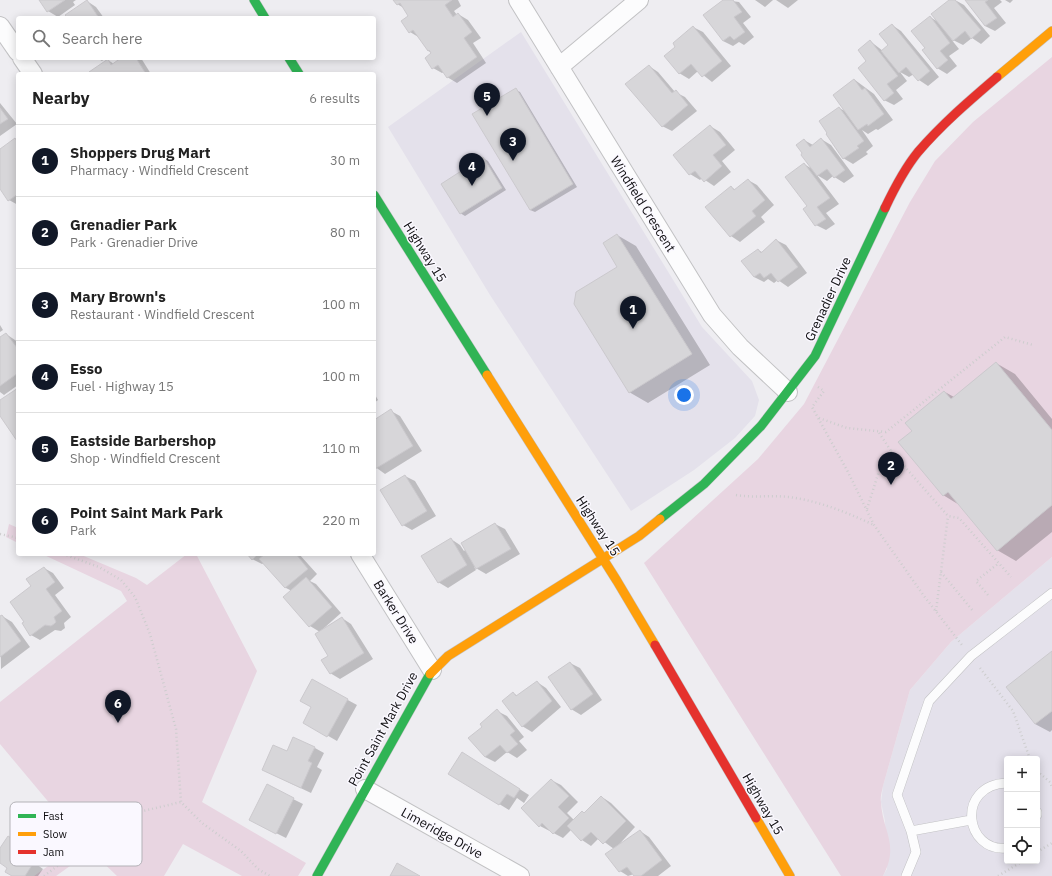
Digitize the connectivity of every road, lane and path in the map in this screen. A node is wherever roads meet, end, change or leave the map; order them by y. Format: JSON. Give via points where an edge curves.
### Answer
{"nodes":[{"id":1,"x":254,"y":0,"type":"edge"},
{"id":2,"x":518,"y":0,"type":"edge"},
{"id":3,"x":639,"y":0,"type":"edge"},
{"id":4,"x":264,"y":16,"type":"edge"},
{"id":5,"x":0,"y":26,"type":"edge"},
{"id":6,"x":1052,"y":31,"type":"edge"},
{"id":7,"x":16,"y":49,"type":"edge"},
{"id":8,"x":23,"y":60,"type":"edge"},
{"id":9,"x":290,"y":60,"type":"edge"},
{"id":10,"x":559,"y":67,"type":"junction"},
{"id":11,"x":32,"y":72,"type":"edge"},
{"id":12,"x":298,"y":72,"type":"edge"},
{"id":13,"x":376,"y":198,"type":"edge"},
{"id":14,"x":1033,"y":344,"type":"dead end"},
{"id":15,"x":802,"y":374,"type":"junction"},
{"id":16,"x":788,"y":392,"type":"junction"},
{"id":17,"x":818,"y":418,"type":"junction"},
{"id":18,"x":878,"y":431,"type":"junction"},
{"id":19,"x":891,"y":451,"type":"junction"},
{"id":20,"x":736,"y":495,"type":"dead end"},
{"id":21,"x":867,"y":510,"type":"junction"},
{"id":22,"x":948,"y":516,"type":"junction"},
{"id":23,"x":874,"y":525,"type":"junction"},
{"id":24,"x":0,"y":534,"type":"edge"},
{"id":25,"x":16,"y":538,"type":"edge"},
{"id":26,"x":69,"y":556,"type":"edge"},
{"id":27,"x":361,"y":556,"type":"edge"},
{"id":28,"x":603,"y":559,"type":"junction"},
{"id":29,"x":999,"y":563,"type":"junction"},
{"id":30,"x":941,"y":572,"type":"junction"},
{"id":31,"x":1011,"y":577,"type":"dead end"},
{"id":32,"x":1052,"y":593,"type":"edge"},
{"id":33,"x":988,"y":595,"type":"dead end"},
{"id":34,"x":973,"y":611,"type":"dead end"},
{"id":35,"x":936,"y":612,"type":"junction"},
{"id":36,"x":971,"y":656,"type":"junction"},
{"id":37,"x":432,"y":670,"type":"junction"},
{"id":38,"x":1029,"y":756,"type":"edge"},
{"id":39,"x":1040,"y":774,"type":"edge"},
{"id":40,"x":1004,"y":783,"type":"edge"},
{"id":41,"x":1052,"y":787,"type":"edge"},
{"id":42,"x":365,"y":789,"type":"junction"},
{"id":43,"x":181,"y":802,"type":"junction"},
{"id":44,"x":142,"y":812,"type":"edge"},
{"id":45,"x":971,"y":820,"type":"junction"},
{"id":46,"x":911,"y":831,"type":"junction"},
{"id":47,"x":1052,"y":843,"type":"edge"},
{"id":48,"x":1004,"y":848,"type":"edge"},
{"id":49,"x":1040,"y":850,"type":"edge"},
{"id":50,"x":1018,"y":864,"type":"edge"},
{"id":51,"x":57,"y":866,"type":"edge"},
{"id":52,"x":44,"y":876,"type":"edge"},
{"id":53,"x":270,"y":876,"type":"edge"},
{"id":54,"x":317,"y":876,"type":"edge"},
{"id":55,"x":520,"y":876,"type":"edge"},
{"id":56,"x":790,"y":876,"type":"edge"},
{"id":57,"x":906,"y":876,"type":"edge"},
{"id":58,"x":998,"y":876,"type":"edge"}],
"edges":[{"from":1,"to":4,"type":"street"},
{"from":2,"to":10,"type":"street","name":"Windfield Crescent"},
{"from":3,"to":10,"type":"street"},
{"from":5,"to":7,"type":"street"},
{"from":6,"to":15,"type":"street","name":"Grenadier Drive","via":[[953,114],[917,153],[894,190],[815,356]]},
{"from":8,"to":11,"type":"street"},
{"from":9,"to":12,"type":"street"},
{"from":10,"to":16,"type":"street","name":"Windfield Crescent","via":[[712,315],[740,347]]},
{"from":13,"to":28,"type":"street","name":"Highway 15"},
{"from":14,"to":18,"type":"path","via":[[1005,338],[895,426],[886,432]]},
{"from":15,"to":16,"type":"street","name":"Grenadier Drive"},
{"from":15,"to":17,"type":"path","via":[[824,391],[812,407]]},
{"from":16,"to":28,"type":"street","name":"Grenadier Drive","via":[[761,426],[704,484],[639,536]]},
{"from":17,"to":18,"type":"path","via":[[847,428]]},
{"from":17,"to":21,"type":"path"},
{"from":18,"to":19,"type":"path"},
{"from":19,"to":21,"type":"path","via":[[880,468]]},
{"from":19,"to":22,"type":"path"},
{"from":20,"to":23,"type":"path","via":[[788,497],[820,503]]},
{"from":21,"to":23,"type":"path"},
{"from":22,"to":29,"type":"path","via":[[959,518]]},
{"from":22,"to":30,"type":"path"},
{"from":23,"to":35,"type":"path"},
{"from":24,"to":25,"type":"path"},
{"from":26,"to":43,"type":"path","via":[[99,567],[116,577],[135,597],[150,634],[176,730]]},
{"from":27,"to":37,"type":"street","name":"Barker Drive"},
{"from":28,"to":37,"type":"street","name":"Point Saint Mark Drive","via":[[448,656]]},
{"from":28,"to":56,"type":"street","name":"Highway 15"},
{"from":29,"to":31,"type":"path"},
{"from":29,"to":33,"type":"path","via":[[976,581]]},
{"from":30,"to":34,"type":"path"},
{"from":30,"to":35,"type":"path"},
{"from":32,"to":36,"type":"lane"},
{"from":35,"to":36,"type":"path"},
{"from":36,"to":38,"type":"path","via":[[1013,711]]},
{"from":36,"to":46,"type":"lane","via":[[929,700],[897,795]]},
{"from":37,"to":42,"type":"street","name":"Point Saint Mark Drive"},
{"from":39,"to":41,"type":"path"},
{"from":40,"to":45,"type":"lane","via":[[988,786],[980,793],[974,801]]},
{"from":42,"to":54,"type":"street","name":"Point Saint Mark Drive"},
{"from":42,"to":55,"type":"street","name":"Limeridge Drive"},
{"from":43,"to":44,"type":"path"},
{"from":43,"to":53,"type":"path","via":[[202,823]]},
{"from":45,"to":46,"type":"lane"},
{"from":45,"to":48,"type":"lane","via":[[982,840],[991,846]]},
{"from":46,"to":57,"type":"lane","via":[[916,852]]},
{"from":47,"to":49,"type":"path"},
{"from":50,"to":58,"type":"path"},
{"from":51,"to":52,"type":"path"}]}
